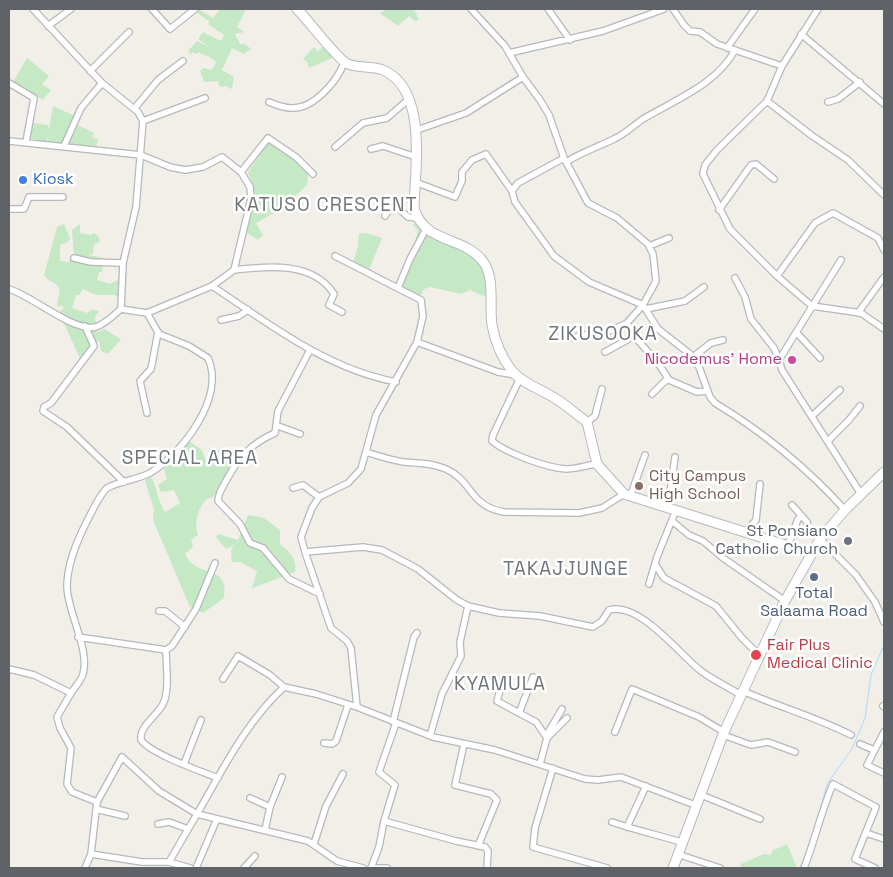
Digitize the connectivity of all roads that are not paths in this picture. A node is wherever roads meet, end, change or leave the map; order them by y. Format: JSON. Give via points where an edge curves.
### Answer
{"nodes":[{"id":1,"x":33,"y":9,"type":"edge"},
{"id":2,"x":71,"y":9,"type":"edge"},
{"id":3,"x":152,"y":9,"type":"edge"},
{"id":4,"x":195,"y":9,"type":"edge"},
{"id":5,"x":297,"y":9,"type":"edge"},
{"id":6,"x":471,"y":9,"type":"edge"},
{"id":7,"x":548,"y":9,"type":"edge"},
{"id":8,"x":664,"y":9,"type":"edge"},
{"id":9,"x":673,"y":9,"type":"edge"},
{"id":10,"x":755,"y":9,"type":"edge"},
{"id":11,"x":818,"y":9,"type":"edge"},
{"id":12,"x":48,"y":26,"type":"junction"},
{"id":13,"x":130,"y":32,"type":"dead end"},
{"id":14,"x":801,"y":34,"type":"junction"},
{"id":15,"x":570,"y":40,"type":"junction"},
{"id":16,"x":728,"y":48,"type":"junction"},
{"id":17,"x":735,"y":50,"type":"junction"},
{"id":18,"x":510,"y":53,"type":"junction"},
{"id":19,"x":183,"y":61,"type":"dead end"},
{"id":20,"x":344,"y":63,"type":"junction"},
{"id":21,"x":782,"y":66,"type":"junction"},
{"id":22,"x":90,"y":71,"type":"junction"},
{"id":23,"x":523,"y":77,"type":"junction"},
{"id":24,"x":860,"y":82,"type":"junction"},
{"id":25,"x":9,"y":83,"type":"edge"},
{"id":26,"x":102,"y":83,"type":"junction"},
{"id":27,"x":205,"y":98,"type":"dead end"},
{"id":28,"x":409,"y":99,"type":"junction"},
{"id":29,"x":767,"y":101,"type":"junction"},
{"id":30,"x":268,"y":102,"type":"dead end"},
{"id":31,"x":828,"y":102,"type":"dead end"},
{"id":32,"x":884,"y":104,"type":"edge"},
{"id":33,"x":134,"y":109,"type":"junction"},
{"id":34,"x":143,"y":121,"type":"junction"},
{"id":35,"x":417,"y":130,"type":"junction"},
{"id":36,"x":9,"y":141,"type":"edge"},
{"id":37,"x":26,"y":142,"type":"junction"},
{"id":38,"x":64,"y":146,"type":"junction"},
{"id":39,"x":335,"y":147,"type":"dead end"},
{"id":40,"x":371,"y":149,"type":"dead end"},
{"id":41,"x":140,"y":155,"type":"junction"},
{"id":42,"x":416,"y":157,"type":"junction"},
{"id":43,"x":565,"y":160,"type":"junction"},
{"id":44,"x":241,"y":172,"type":"junction"},
{"id":45,"x":313,"y":174,"type":"dead end"},
{"id":46,"x":774,"y":179,"type":"dead end"},
{"id":47,"x":415,"y":182,"type":"junction"},
{"id":48,"x":512,"y":191,"type":"junction"},
{"id":49,"x":884,"y":195,"type":"edge"},
{"id":50,"x":63,"y":197,"type":"dead end"},
{"id":51,"x":9,"y":209,"type":"edge"},
{"id":52,"x":719,"y":210,"type":"junction"},
{"id":53,"x":385,"y":216,"type":"dead end"},
{"id":54,"x":417,"y":218,"type":"junction"},
{"id":55,"x":426,"y":228,"type":"junction"},
{"id":56,"x":669,"y":238,"type":"dead end"},
{"id":57,"x":649,"y":246,"type":"junction"},
{"id":58,"x":884,"y":250,"type":"edge"},
{"id":59,"x":334,"y":256,"type":"dead end"},
{"id":60,"x":74,"y":258,"type":"dead end"},
{"id":61,"x":841,"y":260,"type":"dead end"},
{"id":62,"x":123,"y":263,"type":"junction"},
{"id":63,"x":234,"y":270,"type":"junction"},
{"id":64,"x":776,"y":276,"type":"junction"},
{"id":65,"x":735,"y":278,"type":"dead end"},
{"id":66,"x":883,"y":280,"type":"edge"},
{"id":67,"x":212,"y":286,"type":"junction"},
{"id":68,"x":704,"y":287,"type":"dead end"},
{"id":69,"x":398,"y":288,"type":"junction"},
{"id":70,"x":9,"y":289,"type":"edge"},
{"id":71,"x":812,"y":306,"type":"junction"},
{"id":72,"x":644,"y":307,"type":"junction"},
{"id":73,"x":121,"y":309,"type":"junction"},
{"id":74,"x":248,"y":310,"type":"junction"},
{"id":75,"x":342,"y":312,"type":"dead end"},
{"id":76,"x":147,"y":313,"type":"junction"},
{"id":77,"x":858,"y":313,"type":"junction"},
{"id":78,"x":221,"y":320,"type":"dead end"},
{"id":79,"x":627,"y":324,"type":"junction"},
{"id":80,"x":85,"y":326,"type":"junction"},
{"id":81,"x":884,"y":329,"type":"edge"},
{"id":82,"x":158,"y":332,"type":"junction"},
{"id":83,"x":797,"y":333,"type":"junction"},
{"id":84,"x":634,"y":336,"type":"junction"},
{"id":85,"x":569,"y":338,"type":"dead end"},
{"id":86,"x":723,"y":340,"type":"dead end"},
{"id":87,"x":417,"y":342,"type":"junction"},
{"id":88,"x":310,"y":350,"type":"junction"},
{"id":89,"x":605,"y":352,"type":"dead end"},
{"id":90,"x":693,"y":357,"type":"junction"},
{"id":91,"x":820,"y":358,"type":"dead end"},
{"id":92,"x":779,"y":360,"type":"junction"},
{"id":93,"x":518,"y":377,"type":"junction"},
{"id":94,"x":669,"y":380,"type":"junction"},
{"id":95,"x":396,"y":382,"type":"junction"},
{"id":96,"x":602,"y":389,"type":"dead end"},
{"id":97,"x":840,"y":390,"type":"dead end"},
{"id":98,"x":707,"y":391,"type":"junction"},
{"id":99,"x":652,"y":394,"type":"dead end"},
{"id":100,"x":860,"y":406,"type":"dead end"},
{"id":101,"x":147,"y":413,"type":"dead end"},
{"id":102,"x":812,"y":416,"type":"junction"},
{"id":103,"x":587,"y":422,"type":"junction"},
{"id":104,"x":278,"y":426,"type":"junction"},
{"id":105,"x":300,"y":434,"type":"dead end"},
{"id":106,"x":828,"y":440,"type":"junction"},
{"id":107,"x":366,"y":452,"type":"junction"},
{"id":108,"x":645,"y":455,"type":"dead end"},
{"id":109,"x":675,"y":457,"type":"dead end"},
{"id":110,"x":597,"y":464,"type":"junction"},
{"id":111,"x":884,"y":472,"type":"edge"},
{"id":112,"x":124,"y":482,"type":"junction"},
{"id":113,"x":760,"y":484,"type":"dead end"},
{"id":114,"x":292,"y":488,"type":"dead end"},
{"id":115,"x":861,"y":494,"type":"junction"},
{"id":116,"x":627,"y":495,"type":"junction"},
{"id":117,"x":319,"y":498,"type":"junction"},
{"id":118,"x":792,"y":505,"type":"dead end"},
{"id":119,"x":672,"y":508,"type":"junction"},
{"id":120,"x":845,"y":510,"type":"junction"},
{"id":121,"x":802,"y":516,"type":"junction"},
{"id":122,"x":672,"y":520,"type":"junction"},
{"id":123,"x":807,"y":522,"type":"dead end"},
{"id":124,"x":745,"y":532,"type":"junction"},
{"id":125,"x":820,"y":539,"type":"junction"},
{"id":126,"x":788,"y":545,"type":"junction"},
{"id":127,"x":305,"y":552,"type":"junction"},
{"id":128,"x":812,"y":553,"type":"junction"},
{"id":129,"x":215,"y":563,"type":"dead end"},
{"id":130,"x":655,"y":564,"type":"junction"},
{"id":131,"x":649,"y":584,"type":"dead end"},
{"id":132,"x":320,"y":594,"type":"junction"},
{"id":133,"x":785,"y":601,"type":"junction"},
{"id":134,"x":468,"y":606,"type":"junction"},
{"id":135,"x":159,"y":611,"type":"dead end"},
{"id":136,"x":884,"y":622,"type":"edge"},
{"id":137,"x":185,"y":627,"type":"junction"},
{"id":138,"x":417,"y":633,"type":"dead end"},
{"id":139,"x":78,"y":637,"type":"junction"},
{"id":140,"x":166,"y":650,"type":"junction"},
{"id":141,"x":759,"y":654,"type":"junction"},
{"id":142,"x":9,"y":669,"type":"edge"},
{"id":143,"x":533,"y":677,"type":"dead end"},
{"id":144,"x":503,"y":679,"type":"dead end"},
{"id":145,"x":223,"y":680,"type":"dead end"},
{"id":146,"x":284,"y":687,"type":"junction"},
{"id":147,"x":71,"y":693,"type":"junction"},
{"id":148,"x":742,"y":693,"type":"junction"},
{"id":149,"x":348,"y":705,"type":"junction"},
{"id":150,"x":357,"y":707,"type":"junction"},
{"id":151,"x":562,"y":709,"type":"dead end"},
{"id":152,"x":519,"y":713,"type":"junction"},
{"id":153,"x":567,"y":718,"type":"dead end"},
{"id":154,"x":201,"y":720,"type":"dead end"},
{"id":155,"x":394,"y":722,"type":"junction"},
{"id":156,"x":615,"y":732,"type":"dead end"},
{"id":157,"x":884,"y":732,"type":"edge"},
{"id":158,"x":724,"y":733,"type":"junction"},
{"id":159,"x":851,"y":735,"type":"dead end"},
{"id":160,"x":430,"y":736,"type":"junction"},
{"id":161,"x":547,"y":737,"type":"junction"},
{"id":162,"x":324,"y":743,"type":"dead end"},
{"id":163,"x":464,"y":744,"type":"junction"},
{"id":164,"x":860,"y":744,"type":"dead end"},
{"id":165,"x":874,"y":750,"type":"junction"},
{"id":166,"x":795,"y":752,"type":"dead end"},
{"id":167,"x":184,"y":764,"type":"junction"},
{"id":168,"x":540,"y":764,"type":"junction"},
{"id":169,"x":553,"y":768,"type":"junction"},
{"id":170,"x":884,"y":772,"type":"edge"},
{"id":171,"x":343,"y":774,"type":"dead end"},
{"id":172,"x":282,"y":777,"type":"dead end"},
{"id":173,"x":218,"y":778,"type":"junction"},
{"id":174,"x":646,"y":786,"type":"junction"},
{"id":175,"x":699,"y":794,"type":"junction"},
{"id":176,"x":250,"y":798,"type":"dead end"},
{"id":177,"x":97,"y":802,"type":"junction"},
{"id":178,"x":695,"y":805,"type":"junction"},
{"id":179,"x":270,"y":807,"type":"junction"},
{"id":180,"x":96,"y":809,"type":"junction"},
{"id":181,"x":197,"y":814,"type":"junction"},
{"id":182,"x":125,"y":816,"type":"dead end"},
{"id":183,"x":217,"y":819,"type":"junction"},
{"id":184,"x":760,"y":819,"type":"dead end"},
{"id":185,"x":384,"y":821,"type":"junction"},
{"id":186,"x":612,"y":822,"type":"dead end"},
{"id":187,"x":158,"y":824,"type":"dead end"},
{"id":188,"x":627,"y":828,"type":"junction"},
{"id":189,"x":188,"y":829,"type":"junction"},
{"id":190,"x":265,"y":830,"type":"junction"},
{"id":191,"x":866,"y":833,"type":"junction"},
{"id":192,"x":884,"y":839,"type":"edge"},
{"id":193,"x":681,"y":842,"type":"junction"},
{"id":194,"x":314,"y":844,"type":"junction"},
{"id":195,"x":478,"y":846,"type":"junction"},
{"id":196,"x":91,"y":854,"type":"junction"},
{"id":197,"x":677,"y":854,"type":"junction"},
{"id":198,"x":255,"y":856,"type":"dead end"},
{"id":199,"x":337,"y":861,"type":"junction"},
{"id":200,"x":169,"y":862,"type":"junction"},
{"id":201,"x":153,"y":865,"type":"edge"},
{"id":202,"x":85,"y":868,"type":"edge"},
{"id":203,"x":190,"y":868,"type":"edge"},
{"id":204,"x":196,"y":868,"type":"edge"},
{"id":205,"x":244,"y":868,"type":"edge"},
{"id":206,"x":334,"y":868,"type":"edge"},
{"id":207,"x":363,"y":868,"type":"edge"},
{"id":208,"x":372,"y":868,"type":"edge"},
{"id":209,"x":387,"y":868,"type":"edge"},
{"id":210,"x":487,"y":868,"type":"edge"},
{"id":211,"x":607,"y":868,"type":"edge"},
{"id":212,"x":673,"y":868,"type":"edge"},
{"id":213,"x":720,"y":868,"type":"edge"},
{"id":214,"x":804,"y":868,"type":"edge"},
{"id":215,"x":875,"y":868,"type":"edge"}],
"edges":[{"from":1,"to":12,"type":"street"},
{"from":2,"to":12,"type":"street"},
{"from":3,"to":4,"type":"street","via":[[170,29]]},
{"from":5,"to":20,"type":"street"},
{"from":6,"to":18,"type":"street"},
{"from":7,"to":15,"type":"street"},
{"from":8,"to":15,"type":"street"},
{"from":9,"to":16,"type":"street","via":[[687,29],[700,32]]},
{"from":10,"to":16,"type":"street"},
{"from":11,"to":14,"type":"street"},
{"from":12,"to":22,"type":"street"},
{"from":13,"to":22,"type":"street"},
{"from":14,"to":21,"type":"street"},
{"from":14,"to":24,"type":"street"},
{"from":15,"to":18,"type":"street"},
{"from":16,"to":17,"type":"street"},
{"from":17,"to":21,"type":"street"},
{"from":17,"to":43,"type":"street","via":[[720,70],[688,94],[614,139]]},
{"from":18,"to":23,"type":"street"},
{"from":19,"to":33,"type":"street","via":[[158,80]]},
{"from":20,"to":28,"type":"street","via":[[383,70],[392,75]]},
{"from":20,"to":30,"type":"street","via":[[330,87],[305,105],[293,108]]},
{"from":21,"to":29,"type":"street"},
{"from":22,"to":26,"type":"street"},
{"from":23,"to":35,"type":"street","via":[[466,113]]},
{"from":23,"to":43,"type":"street","via":[[546,111]]},
{"from":24,"to":31,"type":"street","via":[[838,99]]},
{"from":24,"to":32,"type":"street"},
{"from":25,"to":37,"type":"street","via":[[34,98]]},
{"from":26,"to":33,"type":"street"},
{"from":26,"to":38,"type":"street","via":[[81,108]]},
{"from":27,"to":34,"type":"street"},
{"from":28,"to":35,"type":"street"},
{"from":28,"to":39,"type":"street","via":[[387,118],[363,123]]},
{"from":29,"to":49,"type":"street","via":[[848,160]]},
{"from":29,"to":52,"type":"street","via":[[732,134],[703,170]]},
{"from":33,"to":34,"type":"street"},
{"from":34,"to":41,"type":"street"},
{"from":35,"to":42,"type":"street"},
{"from":36,"to":37,"type":"street"},
{"from":37,"to":38,"type":"street"},
{"from":38,"to":41,"type":"street"},
{"from":40,"to":42,"type":"street","via":[[383,146]]},
{"from":41,"to":44,"type":"street","via":[[185,170],[203,167],[222,157]]},
{"from":41,"to":62,"type":"street","via":[[136,207]]},
{"from":42,"to":47,"type":"street"},
{"from":43,"to":48,"type":"street","via":[[523,180]]},
{"from":43,"to":57,"type":"street","via":[[592,208],[617,218]]},
{"from":44,"to":45,"type":"street","via":[[268,138],[296,157]]},
{"from":44,"to":63,"type":"street","via":[[250,187],[251,199]]},
{"from":46,"to":52,"type":"street","via":[[753,164]]},
{"from":47,"to":48,"type":"street","via":[[455,197],[462,172],[472,160],[486,154]]},
{"from":47,"to":54,"type":"street"},
{"from":48,"to":72,"type":"street","via":[[515,202],[554,256],[589,282]]},
{"from":50,"to":51,"type":"street","via":[[29,197],[24,209]]},
{"from":52,"to":64,"type":"street","via":[[738,238]]},
{"from":53,"to":54,"type":"street","via":[[393,203],[408,217]]},
{"from":54,"to":55,"type":"street"},
{"from":55,"to":69,"type":"street"},
{"from":55,"to":93,"type":"street","via":[[473,252],[486,265],[494,334],[502,354]]},
{"from":56,"to":57,"type":"street"},
{"from":57,"to":72,"type":"street","via":[[656,281]]},
{"from":58,"to":64,"type":"street","via":[[878,238],[833,213],[814,223]]},
{"from":59,"to":69,"type":"street"},
{"from":60,"to":62,"type":"street"},
{"from":61,"to":71,"type":"street"},
{"from":62,"to":73,"type":"street"},
{"from":63,"to":67,"type":"street"},
{"from":63,"to":75,"type":"street","via":[[277,266],[303,272],[332,291],[334,294],[329,305]]},
{"from":64,"to":71,"type":"street"},
{"from":65,"to":92,"type":"street","via":[[751,319],[772,345]]},
{"from":66,"to":77,"type":"street"},
{"from":67,"to":74,"type":"street"},
{"from":67,"to":76,"type":"street"},
{"from":68,"to":72,"type":"street","via":[[685,301]]},
{"from":69,"to":87,"type":"street","via":[[422,302],[423,316]]},
{"from":70,"to":80,"type":"street"},
{"from":71,"to":77,"type":"street"},
{"from":71,"to":83,"type":"street"},
{"from":72,"to":79,"type":"street"},
{"from":72,"to":90,"type":"street","via":[[658,329]]},
{"from":73,"to":76,"type":"street"},
{"from":73,"to":80,"type":"street","via":[[98,326]]},
{"from":74,"to":78,"type":"street"},
{"from":74,"to":88,"type":"street"},
{"from":76,"to":82,"type":"street"},
{"from":77,"to":81,"type":"street"},
{"from":79,"to":84,"type":"street"},
{"from":79,"to":85,"type":"street"},
{"from":80,"to":112,"type":"street","via":[[94,346],[43,411],[67,427]]},
{"from":82,"to":101,"type":"street","via":[[151,369],[140,381]]},
{"from":82,"to":112,"type":"street","via":[[208,358],[211,375],[209,400],[197,426],[176,451],[149,473]]},
{"from":83,"to":91,"type":"street"},
{"from":83,"to":92,"type":"street"},
{"from":84,"to":89,"type":"street"},
{"from":84,"to":94,"type":"street"},
{"from":86,"to":90,"type":"street","via":[[711,343]]},
{"from":87,"to":93,"type":"street"},
{"from":87,"to":95,"type":"street"},
{"from":88,"to":95,"type":"street","via":[[364,374]]},
{"from":88,"to":104,"type":"street","via":[[278,411]]},
{"from":90,"to":98,"type":"street"},
{"from":92,"to":102,"type":"street"},
{"from":93,"to":103,"type":"street"},
{"from":93,"to":110,"type":"street","via":[[492,441],[562,468]]},
{"from":94,"to":98,"type":"street","via":[[697,392]]},
{"from":94,"to":99,"type":"street"},
{"from":95,"to":107,"type":"street","via":[[374,420]]},
{"from":96,"to":103,"type":"street","via":[[595,416]]},
{"from":97,"to":102,"type":"street"},
{"from":98,"to":120,"type":"street","via":[[715,403],[762,433]]},
{"from":100,"to":106,"type":"street"},
{"from":102,"to":106,"type":"street"},
{"from":103,"to":110,"type":"street"},
{"from":104,"to":105,"type":"street"},
{"from":104,"to":132,"type":"street","via":[[275,433],[240,457],[218,501],[240,524],[250,543],[263,548],[289,579]]},
{"from":106,"to":115,"type":"street"},
{"from":107,"to":116,"type":"street","via":[[448,470],[458,476],[480,503],[504,512],[580,513],[602,508]]},
{"from":107,"to":117,"type":"street","via":[[358,474]]},
{"from":108,"to":116,"type":"street"},
{"from":109,"to":119,"type":"street"},
{"from":110,"to":116,"type":"street"},
{"from":111,"to":115,"type":"street"},
{"from":112,"to":139,"type":"street","via":[[103,491],[70,563],[67,589]]},
{"from":113,"to":124,"type":"street","via":[[756,520]]},
{"from":114,"to":117,"type":"street","via":[[303,485]]},
{"from":115,"to":120,"type":"street"},
{"from":116,"to":119,"type":"street"},
{"from":117,"to":127,"type":"street","via":[[301,537]]},
{"from":118,"to":121,"type":"street"},
{"from":119,"to":122,"type":"street"},
{"from":119,"to":124,"type":"street"},
{"from":120,"to":125,"type":"street"},
{"from":121,"to":123,"type":"street"},
{"from":121,"to":126,"type":"street"},
{"from":122,"to":130,"type":"street"},
{"from":122,"to":133,"type":"street"},
{"from":124,"to":126,"type":"street"},
{"from":125,"to":128,"type":"street"},
{"from":125,"to":136,"type":"street","via":[[856,575],[875,602]]},
{"from":126,"to":128,"type":"street"},
{"from":127,"to":132,"type":"street"},
{"from":127,"to":134,"type":"street","via":[[363,547],[382,550],[418,569]]},
{"from":128,"to":133,"type":"street"},
{"from":129,"to":137,"type":"street","via":[[207,586]]},
{"from":130,"to":131,"type":"street"},
{"from":130,"to":141,"type":"street","via":[[664,578],[716,606]]},
{"from":132,"to":150,"type":"street","via":[[331,628],[352,648]]},
{"from":133,"to":141,"type":"street"},
{"from":134,"to":148,"type":"street","via":[[593,627],[609,610],[621,610],[650,624],[700,670]]},
{"from":134,"to":160,"type":"street","via":[[460,642],[461,656],[442,694]]},
{"from":135,"to":137,"type":"street","via":[[165,611]]},
{"from":137,"to":140,"type":"street"},
{"from":138,"to":155,"type":"street"},
{"from":139,"to":140,"type":"street"},
{"from":139,"to":147,"type":"street","via":[[84,654],[84,667],[83,675]]},
{"from":140,"to":167,"type":"street","via":[[165,696],[140,737],[146,746]]},
{"from":141,"to":148,"type":"street"},
{"from":142,"to":147,"type":"street","via":[[34,675]]},
{"from":143,"to":152,"type":"street"},
{"from":144,"to":152,"type":"street","via":[[497,701]]},
{"from":145,"to":146,"type":"street","via":[[238,656],[259,667]]},
{"from":146,"to":149,"type":"street"},
{"from":146,"to":173,"type":"street","via":[[256,718]]},
{"from":147,"to":177,"type":"street","via":[[57,717],[71,748],[67,784],[72,792]]},
{"from":148,"to":158,"type":"street"},
{"from":148,"to":159,"type":"street","via":[[808,715]]},
{"from":149,"to":150,"type":"street"},
{"from":149,"to":162,"type":"street","via":[[336,741]]},
{"from":150,"to":155,"type":"street"},
{"from":151,"to":161,"type":"street"},
{"from":152,"to":161,"type":"street","via":[[536,722]]},
{"from":153,"to":161,"type":"street"},
{"from":154,"to":167,"type":"street"},
{"from":155,"to":160,"type":"street"},
{"from":155,"to":185,"type":"street","via":[[379,772],[395,785]]},
{"from":156,"to":158,"type":"street","via":[[632,689],[698,717]]},
{"from":157,"to":165,"type":"street"},
{"from":158,"to":166,"type":"street","via":[[750,745],[768,742]]},
{"from":158,"to":175,"type":"street"},
{"from":160,"to":163,"type":"street"},
{"from":161,"to":168,"type":"street"},
{"from":163,"to":168,"type":"street"},
{"from":163,"to":195,"type":"street","via":[[455,785],[491,794],[497,800]]},
{"from":164,"to":165,"type":"street"},
{"from":165,"to":170,"type":"street","via":[[867,765]]},
{"from":167,"to":173,"type":"street"},
{"from":168,"to":169,"type":"street"},
{"from":169,"to":174,"type":"street","via":[[589,780],[621,777]]},
{"from":169,"to":211,"type":"street","via":[[535,828],[533,847]]},
{"from":171,"to":194,"type":"street","via":[[326,806]]},
{"from":172,"to":179,"type":"street"},
{"from":173,"to":181,"type":"street"},
{"from":174,"to":178,"type":"street"},
{"from":174,"to":188,"type":"street"},
{"from":175,"to":178,"type":"street"},
{"from":175,"to":184,"type":"street"},
{"from":176,"to":179,"type":"street"},
{"from":177,"to":180,"type":"street"},
{"from":177,"to":181,"type":"street","via":[[122,757],[158,791]]},
{"from":178,"to":193,"type":"street"},
{"from":179,"to":190,"type":"street"},
{"from":180,"to":182,"type":"street"},
{"from":180,"to":196,"type":"street"},
{"from":181,"to":183,"type":"street"},
{"from":181,"to":189,"type":"street"},
{"from":183,"to":190,"type":"street"},
{"from":183,"to":204,"type":"street"},
{"from":185,"to":195,"type":"street"},
{"from":185,"to":208,"type":"street"},
{"from":186,"to":188,"type":"street"},
{"from":187,"to":189,"type":"street","via":[[169,822]]},
{"from":188,"to":193,"type":"street"},
{"from":189,"to":200,"type":"street"},
{"from":190,"to":194,"type":"street"},
{"from":191,"to":192,"type":"street"},
{"from":191,"to":214,"type":"street","via":[[876,807],[833,784]]},
{"from":191,"to":215,"type":"street","via":[[855,859]]},
{"from":193,"to":197,"type":"street"},
{"from":194,"to":199,"type":"street"},
{"from":195,"to":210,"type":"street","via":[[487,848]]},
{"from":196,"to":201,"type":"street"},
{"from":196,"to":202,"type":"street"},
{"from":197,"to":212,"type":"street"},
{"from":197,"to":213,"type":"street"},
{"from":198,"to":205,"type":"street"},
{"from":199,"to":206,"type":"street"},
{"from":199,"to":207,"type":"street"},
{"from":200,"to":201,"type":"street"},
{"from":200,"to":203,"type":"street"},
{"from":208,"to":209,"type":"street"}]}
